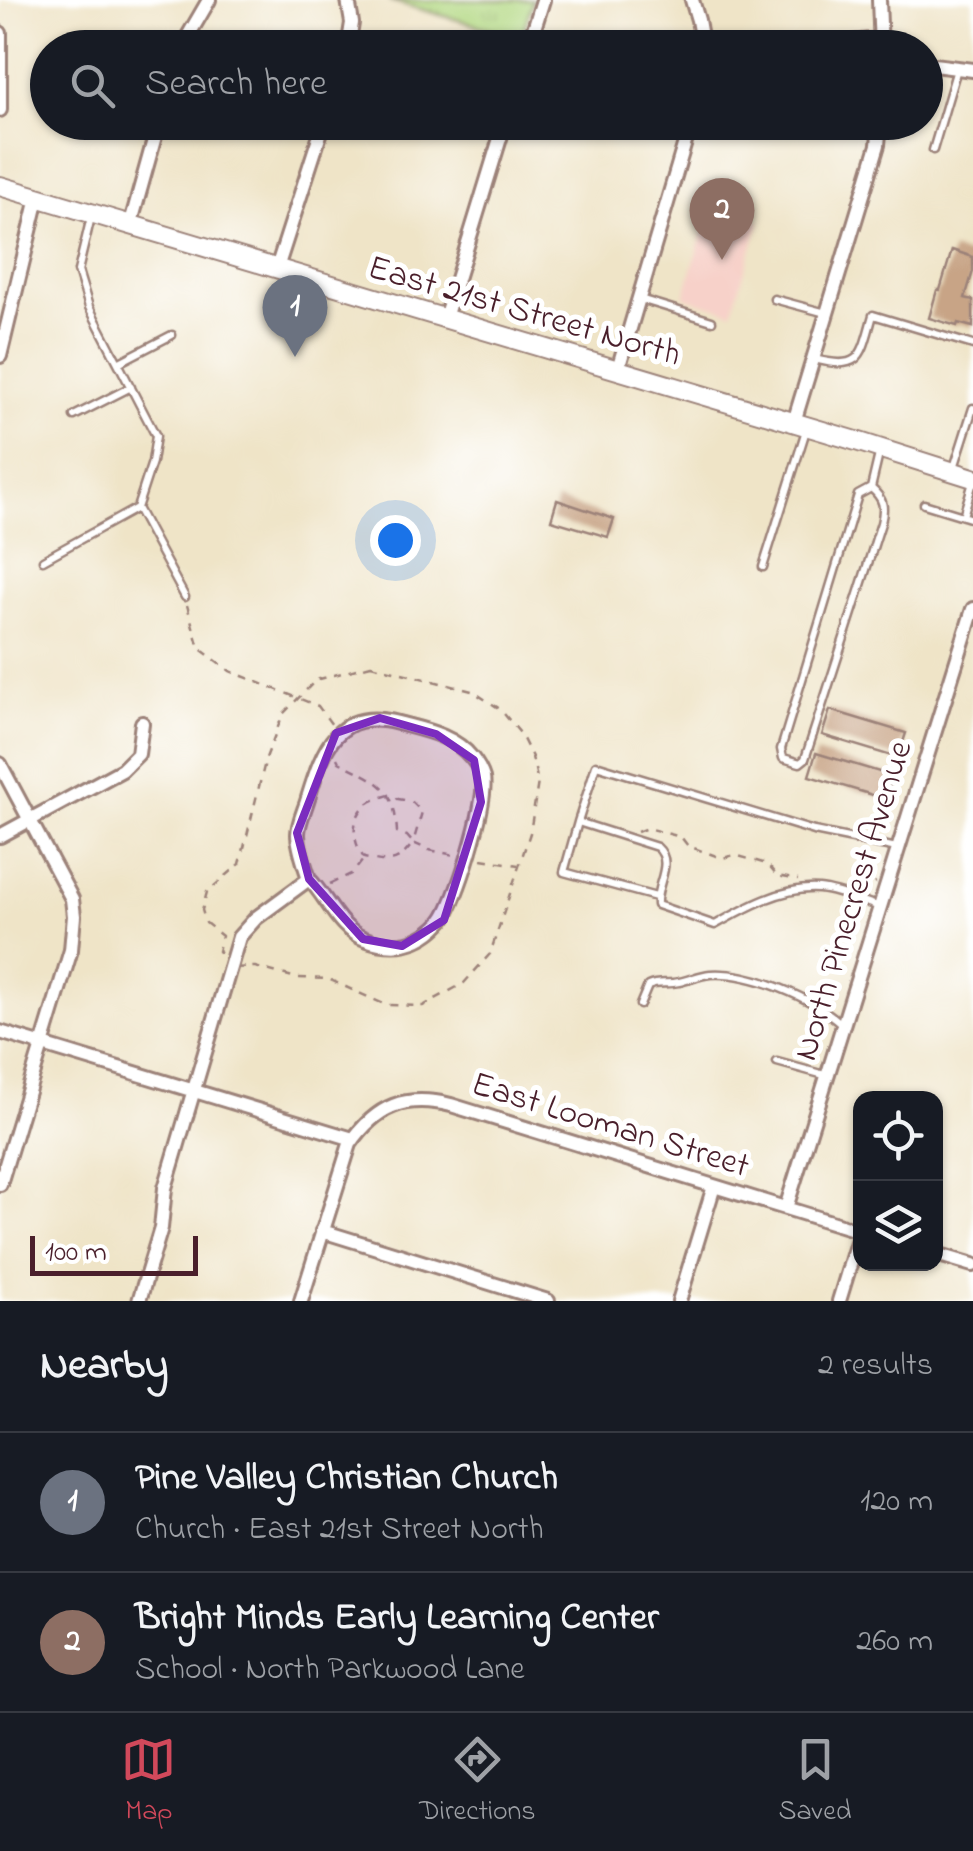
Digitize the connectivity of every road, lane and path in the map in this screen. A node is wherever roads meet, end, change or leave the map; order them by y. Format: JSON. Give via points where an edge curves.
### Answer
{"nodes":[{"id":1,"x":208,"y":0,"type":"edge"},
{"id":2,"x":348,"y":0,"type":"edge"},
{"id":3,"x":543,"y":0,"type":"edge"},
{"id":4,"x":692,"y":0,"type":"edge"},
{"id":5,"x":879,"y":0,"type":"edge"},
{"id":6,"x":191,"y":30,"type":"edge"},
{"id":7,"x":351,"y":30,"type":"edge"},
{"id":8,"x":534,"y":30,"type":"edge"},
{"id":9,"x":700,"y":30,"type":"edge"},
{"id":10,"x":880,"y":30,"type":"edge"},
{"id":11,"x":0,"y":33,"type":"edge"},
{"id":12,"x":943,"y":66,"type":"edge"},
{"id":13,"x":958,"y":68,"type":"junction"},
{"id":14,"x":973,"y":70,"type":"edge"},
{"id":15,"x":0,"y":110,"type":"edge"},
{"id":16,"x":943,"y":115,"type":"edge"},
{"id":17,"x":154,"y":140,"type":"edge"},
{"id":18,"x":318,"y":140,"type":"edge"},
{"id":19,"x":499,"y":140,"type":"edge"},
{"id":20,"x":686,"y":140,"type":"edge"},
{"id":21,"x":878,"y":140,"type":"edge"},
{"id":22,"x":935,"y":140,"type":"edge"},
{"id":23,"x":932,"y":150,"type":"dead end"},
{"id":24,"x":0,"y":186,"type":"edge"},
{"id":25,"x":38,"y":198,"type":"junction"},
{"id":26,"x":92,"y":215,"type":"junction"},
{"id":27,"x":130,"y":226,"type":"junction"},
{"id":28,"x":277,"y":268,"type":"junction"},
{"id":29,"x":639,"y":298,"type":"junction"},
{"id":30,"x":774,"y":299,"type":"dead end"},
{"id":31,"x":827,"y":314,"type":"junction"},
{"id":32,"x":445,"y":318,"type":"junction"},
{"id":33,"x":712,"y":320,"type":"dead end"},
{"id":34,"x":172,"y":335,"type":"dead end"},
{"id":35,"x":973,"y":345,"type":"edge"},
{"id":36,"x":0,"y":356,"type":"edge"},
{"id":37,"x":813,"y":359,"type":"junction"},
{"id":38,"x":118,"y":362,"type":"junction"},
{"id":39,"x":618,"y":370,"type":"junction"},
{"id":40,"x":130,"y":387,"type":"junction"},
{"id":41,"x":973,"y":408,"type":"edge"},
{"id":42,"x":74,"y":416,"type":"dead end"},
{"id":43,"x":801,"y":424,"type":"junction"},
{"id":44,"x":969,"y":433,"type":"edge"},
{"id":45,"x":880,"y":448,"type":"junction"},
{"id":46,"x":953,"y":472,"type":"junction"},
{"id":47,"x":973,"y":480,"type":"edge"},
{"id":48,"x":871,"y":488,"type":"junction"},
{"id":49,"x":924,"y":504,"type":"dead end"},
{"id":50,"x":137,"y":508,"type":"junction"},
{"id":51,"x":962,"y":516,"type":"junction"},
{"id":52,"x":973,"y":519,"type":"edge"},
{"id":53,"x":44,"y":560,"type":"dead end"},
{"id":54,"x":762,"y":567,"type":"dead end"},
{"id":55,"x":185,"y":597,"type":"joint"},
{"id":56,"x":973,"y":609,"type":"edge"},
{"id":57,"x":970,"y":626,"type":"edge"},
{"id":58,"x":142,"y":723,"type":"dead end"},
{"id":59,"x":336,"y":733,"type":"junction"},
{"id":60,"x":336,"y":756,"type":"dead end"},
{"id":61,"x":0,"y":764,"type":"edge"},
{"id":62,"x":392,"y":794,"type":"junction"},
{"id":63,"x":30,"y":820,"type":"junction"},
{"id":64,"x":578,"y":822,"type":"junction"},
{"id":65,"x":637,"y":832,"type":"dead end"},
{"id":66,"x":0,"y":836,"type":"edge"},
{"id":67,"x":413,"y":843,"type":"junction"},
{"id":68,"x":898,"y":848,"type":"junction"},
{"id":69,"x":364,"y":858,"type":"junction"},
{"id":70,"x":468,"y":858,"type":"junction"},
{"id":71,"x":520,"y":865,"type":"dead end"},
{"id":72,"x":309,"y":878,"type":"junction"},
{"id":73,"x":810,"y":882,"type":"dead end"},
{"id":74,"x":877,"y":882,"type":"dead end"},
{"id":75,"x":320,"y":890,"type":"junction"},
{"id":76,"x":859,"y":890,"type":"dead end"},
{"id":77,"x":656,"y":897,"type":"junction"},
{"id":78,"x":880,"y":907,"type":"junction"},
{"id":79,"x":640,"y":1006,"type":"dead end"},
{"id":80,"x":844,"y":1026,"type":"junction"},
{"id":81,"x":0,"y":1032,"type":"edge"},
{"id":82,"x":42,"y":1044,"type":"junction"},
{"id":83,"x":777,"y":1062,"type":"dead end"},
{"id":84,"x":828,"y":1076,"type":"junction"},
{"id":85,"x":193,"y":1090,"type":"junction"},
{"id":86,"x":353,"y":1139,"type":"junction"},
{"id":87,"x":0,"y":1184,"type":"edge"},
{"id":88,"x":714,"y":1186,"type":"junction"},
{"id":89,"x":786,"y":1208,"type":"junction"},
{"id":90,"x":853,"y":1229,"type":"edge"},
{"id":91,"x":322,"y":1231,"type":"junction"},
{"id":92,"x":853,"y":1256,"type":"edge"},
{"id":93,"x":943,"y":1256,"type":"edge"},
{"id":94,"x":973,"y":1265,"type":"edge"},
{"id":95,"x":139,"y":1301,"type":"edge"},
{"id":96,"x":301,"y":1301,"type":"edge"},
{"id":97,"x":548,"y":1301,"type":"edge"},
{"id":98,"x":678,"y":1301,"type":"edge"},
{"id":99,"x":840,"y":1301,"type":"edge"}],
"edges":[{"from":1,"to":6,"type":"street"},
{"from":2,"to":7,"type":"street"},
{"from":3,"to":8,"type":"street"},
{"from":4,"to":9,"type":"street"},
{"from":5,"to":10,"type":"street"},
{"from":11,"to":15,"type":"street"},
{"from":12,"to":13,"type":"street"},
{"from":13,"to":14,"type":"street"},
{"from":13,"to":16,"type":"lane"},
{"from":17,"to":27,"type":"street"},
{"from":18,"to":28,"type":"street"},
{"from":19,"to":32,"type":"street"},
{"from":20,"to":29,"type":"street"},
{"from":21,"to":31,"type":"street"},
{"from":22,"to":23,"type":"lane"},
{"from":24,"to":25,"type":"main road","name":"East 21st Street North"},
{"from":25,"to":26,"type":"main road","name":"East 21st Street North"},
{"from":25,"to":36,"type":"street"},
{"from":26,"to":27,"type":"main road","name":"East 21st Street North"},
{"from":26,"to":38,"type":"lane","via":[[78,272]]},
{"from":27,"to":28,"type":"main road","name":"East 21st Street North"},
{"from":28,"to":32,"type":"main road","name":"East 21st Street North"},
{"from":29,"to":33,"type":"lane"},
{"from":29,"to":39,"type":"street"},
{"from":30,"to":31,"type":"lane"},
{"from":31,"to":37,"type":"street"},
{"from":32,"to":39,"type":"main road","name":"East 21st Street North"},
{"from":34,"to":38,"type":"lane"},
{"from":35,"to":37,"type":"lane","via":[[873,315],[856,360],[843,365]]},
{"from":37,"to":43,"type":"street"},
{"from":38,"to":40,"type":"lane"},
{"from":39,"to":43,"type":"main road","name":"East 21st Street North"},
{"from":40,"to":42,"type":"lane"},
{"from":40,"to":50,"type":"lane","via":[[156,436]]},
{"from":41,"to":44,"type":"lane"},
{"from":43,"to":45,"type":"main road","name":"East 21st Street North"},
{"from":43,"to":54,"type":"lane"},
{"from":44,"to":46,"type":"lane"},
{"from":45,"to":46,"type":"main road","name":"East 21st Street North"},
{"from":45,"to":48,"type":"lane"},
{"from":46,"to":47,"type":"main road","name":"East 21st Street North"},
{"from":47,"to":51,"type":"lane"},
{"from":48,"to":48,"type":"lane","via":[[882,498],[881,524],[800,763],[783,758],[781,749],[858,495]]},
{"from":49,"to":51,"type":"lane"},
{"from":50,"to":53,"type":"lane"},
{"from":50,"to":55,"type":"lane"},
{"from":51,"to":52,"type":"lane"},
{"from":55,"to":59,"type":"path","via":[[199,648],[230,671],[318,706]]},
{"from":56,"to":57,"type":"street","name":"North Pinecrest Avenue"},
{"from":57,"to":68,"type":"street","name":"North Pinecrest Avenue"},
{"from":58,"to":63,"type":"street","via":[[138,754],[122,770]]},
{"from":59,"to":70,"type":"street","via":[[380,718],[459,744],[484,779]]},
{"from":59,"to":72,"type":"street","via":[[298,833]]},
{"from":60,"to":62,"type":"path"},
{"from":61,"to":63,"type":"street"},
{"from":62,"to":67,"type":"path","via":[[397,832]]},
{"from":62,"to":67,"type":"path","via":[[422,812]]},
{"from":62,"to":69,"type":"path","via":[[369,802],[355,820],[355,846]]},
{"from":63,"to":66,"type":"street"},
{"from":63,"to":82,"type":"street","via":[[72,899],[74,916],[71,950]]},
{"from":64,"to":68,"type":"lane","via":[[596,764],[814,831]]},
{"from":64,"to":77,"type":"lane","via":[[657,847],[666,860]]},
{"from":64,"to":77,"type":"lane","via":[[564,872]]},
{"from":65,"to":73,"type":"path","via":[[646,828],[680,837],[722,858],[735,855],[767,864],[777,876]]},
{"from":67,"to":69,"type":"path","via":[[402,858],[387,863]]},
{"from":67,"to":70,"type":"path"},
{"from":68,"to":78,"type":"street","name":"North Pinecrest Avenue"},
{"from":69,"to":75,"type":"path","via":[[352,873]]},
{"from":70,"to":71,"type":"path"},
{"from":70,"to":75,"type":"street","via":[[444,920],[402,946],[363,939],[343,924]]},
{"from":72,"to":75,"type":"street"},
{"from":72,"to":85,"type":"street","via":[[240,937]]},
{"from":74,"to":76,"type":"path"},
{"from":77,"to":78,"type":"lane","via":[[657,906],[715,924],[798,891],[820,889]]},
{"from":78,"to":80,"type":"street","name":"North Pinecrest Avenue"},
{"from":79,"to":80,"type":"lane","via":[[648,986],[657,982],[728,974],[800,995]]},
{"from":80,"to":84,"type":"street","name":"North Pinecrest Avenue"},
{"from":81,"to":82,"type":"street"},
{"from":82,"to":85,"type":"street"},
{"from":82,"to":87,"type":"street"},
{"from":83,"to":84,"type":"lane"},
{"from":84,"to":89,"type":"street","name":"North Pinecrest Avenue"},
{"from":85,"to":86,"type":"street"},
{"from":85,"to":95,"type":"street"},
{"from":86,"to":88,"type":"street","name":"East Looman Street","via":[[385,1109],[430,1100]]},
{"from":86,"to":91,"type":"street"},
{"from":88,"to":89,"type":"street","name":"East Looman Street"},
{"from":88,"to":98,"type":"street"},
{"from":89,"to":90,"type":"street","name":"East Looman Street"},
{"from":91,"to":96,"type":"street"},
{"from":91,"to":97,"type":"street"},
{"from":92,"to":99,"type":"street"},
{"from":93,"to":94,"type":"street"}]}
